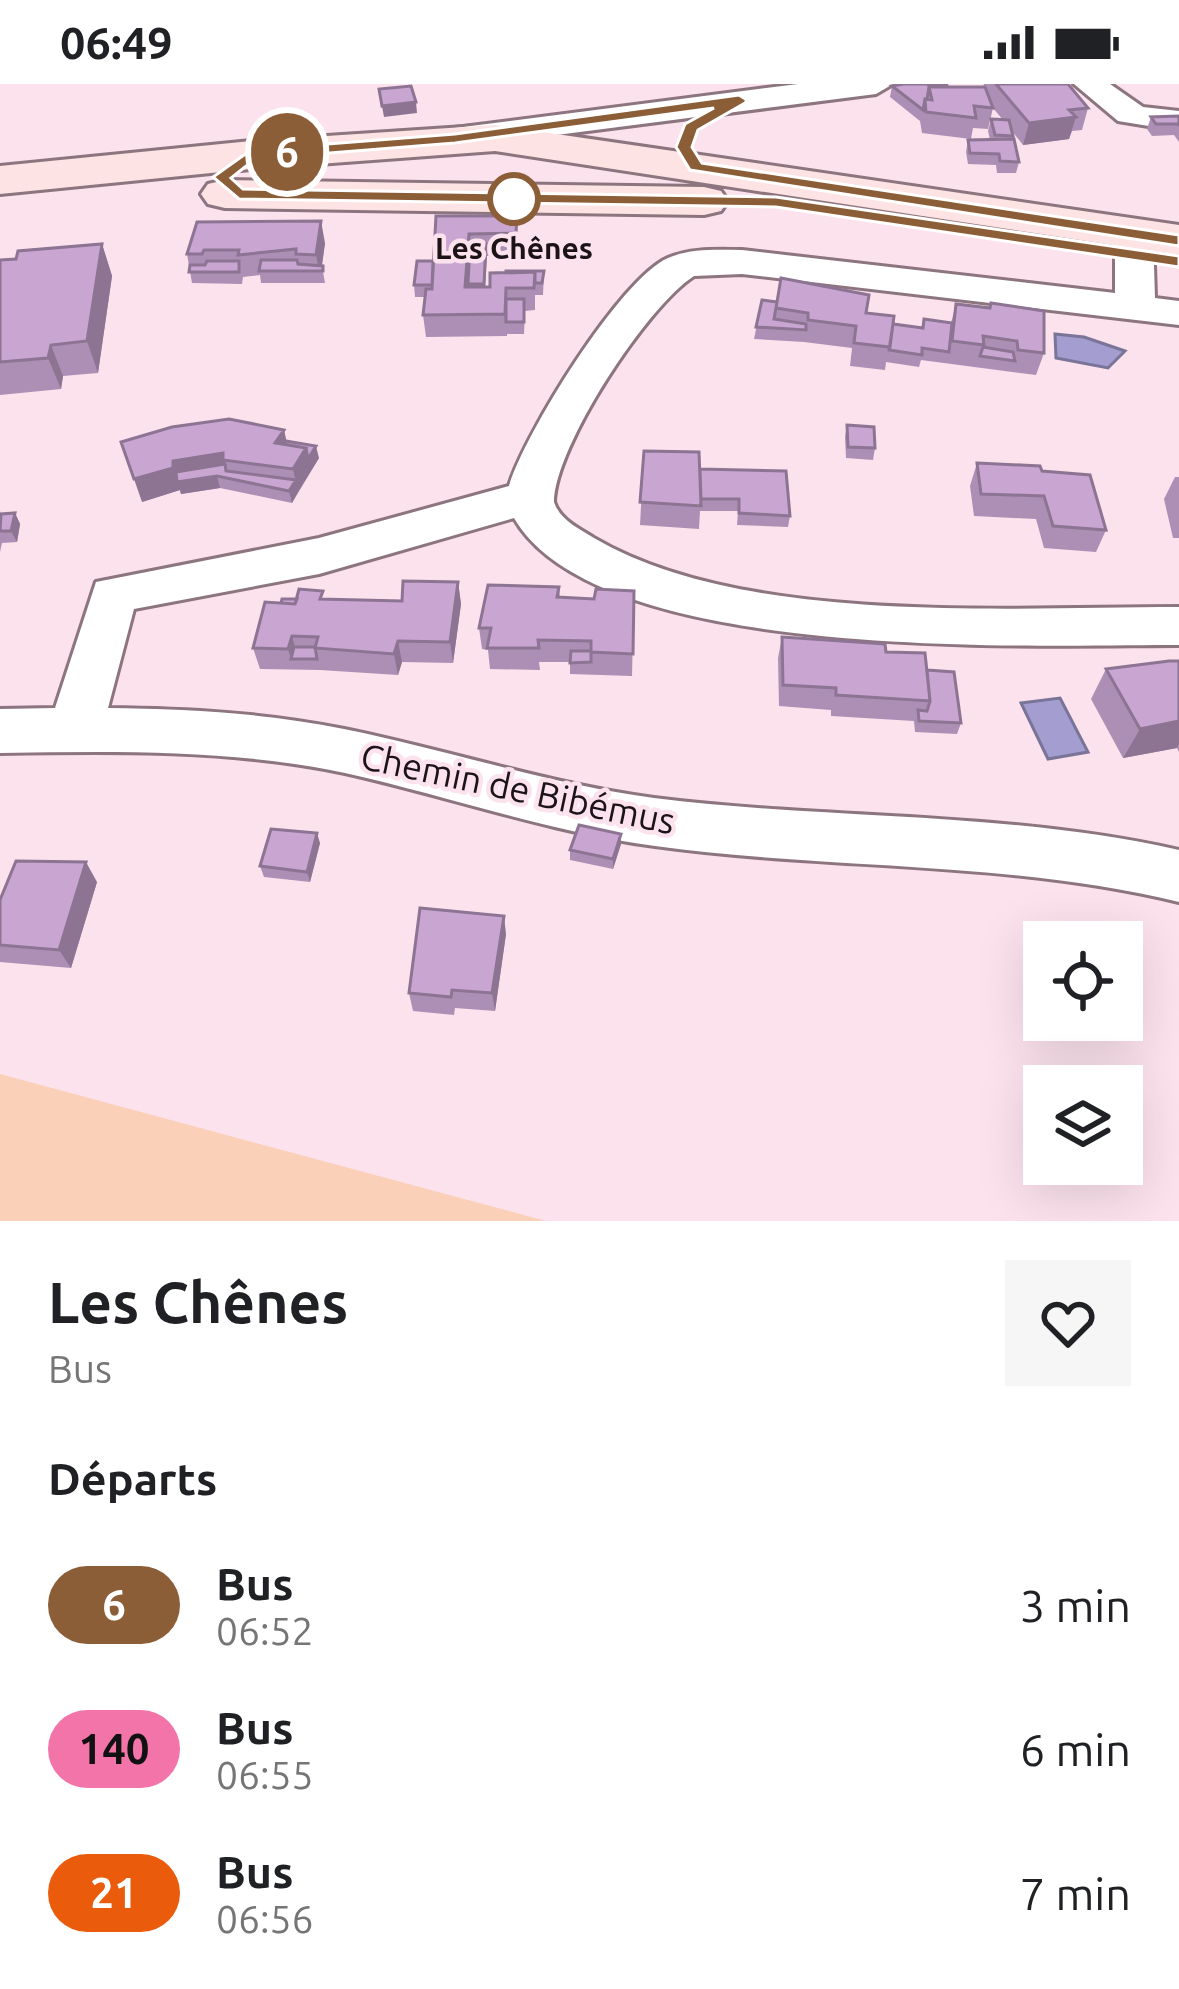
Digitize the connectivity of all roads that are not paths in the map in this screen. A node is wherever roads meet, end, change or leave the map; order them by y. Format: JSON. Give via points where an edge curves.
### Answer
{"nodes":[{"id":1,"x":876,"y":84,"type":"edge"},
{"id":2,"x":1091,"y":84,"type":"edge"},
{"id":3,"x":739,"y":100,"type":"junction"},
{"id":4,"x":701,"y":104,"type":"junction"},
{"id":5,"x":1179,"y":121,"type":"edge"},
{"id":6,"x":455,"y":139,"type":"junction"},
{"id":7,"x":579,"y":149,"type":"junction"},
{"id":8,"x":634,"y":158,"type":"junction"},
{"id":9,"x":696,"y":167,"type":"junction"},
{"id":10,"x":245,"y":175,"type":"junction"},
{"id":11,"x":0,"y":182,"type":"edge"},
{"id":12,"x":569,"y":200,"type":"junction"},
{"id":13,"x":1156,"y":248,"type":"edge"},
{"id":14,"x":1136,"y":308,"type":"junction"},
{"id":15,"x":1179,"y":313,"type":"edge"},
{"id":16,"x":530,"y":497,"type":"junction"},
{"id":17,"x":1179,"y":626,"type":"edge"},
{"id":18,"x":76,"y":730,"type":"junction"},
{"id":19,"x":0,"y":731,"type":"edge"},
{"id":20,"x":1179,"y":875,"type":"edge"}],
"edges":[{"from":1,"to":3,"type":"street"},
{"from":2,"to":5,"type":"street","via":[[1141,122]]},
{"from":3,"to":4,"type":"street"},
{"from":3,"to":9,"type":"street","via":[[691,128],[684,147]]},
{"from":4,"to":6,"type":"street"},
{"from":4,"to":8,"type":"street"},
{"from":6,"to":7,"type":"main road"},
{"from":6,"to":10,"type":"main road"},
{"from":7,"to":8,"type":"main road"},
{"from":7,"to":12,"type":"main road","via":[[588,173]]},
{"from":8,"to":9,"type":"main road"},
{"from":8,"to":12,"type":"main road"},
{"from":9,"to":13,"type":"main road"},
{"from":10,"to":11,"type":"main road"},
{"from":10,"to":12,"type":"main road"},
{"from":12,"to":13,"type":"main road","via":[[776,202]]},
{"from":13,"to":14,"type":"street"},
{"from":14,"to":15,"type":"street"},
{"from":14,"to":16,"type":"street","via":[[693,262],[656,284],[577,394]]},
{"from":16,"to":17,"type":"street","via":[[537,521],[572,550],[710,602],[831,618]]},
{"from":16,"to":18,"type":"street","via":[[319,556],[113,595]]},
{"from":18,"to":19,"type":"street","name":"Chemin de Bibémus"},
{"from":18,"to":20,"type":"street","name":"Chemin de Bibémus","via":[[286,742],[653,822],[1027,850]]}]}
